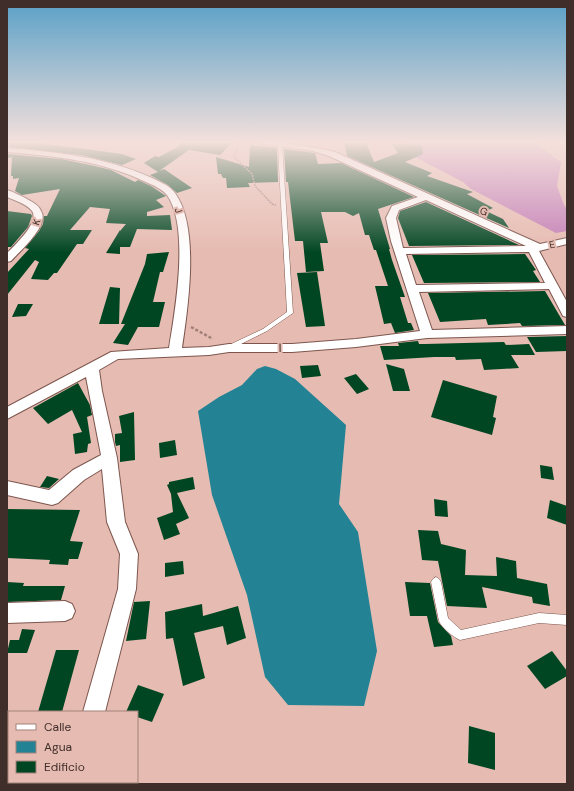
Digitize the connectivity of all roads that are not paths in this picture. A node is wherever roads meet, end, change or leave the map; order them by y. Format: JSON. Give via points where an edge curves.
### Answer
{"nodes":[{"id":1,"x":146,"y":179,"type":"edge"},
{"id":2,"x":281,"y":179,"type":"edge"},
{"id":3,"x":389,"y":179,"type":"edge"},
{"id":4,"x":7,"y":185,"type":"edge"},
{"id":5,"x":7,"y":193,"type":"edge"},
{"id":6,"x":426,"y":197,"type":"junction"},
{"id":7,"x":567,"y":241,"type":"edge"},
{"id":8,"x":535,"y":248,"type":"junction"},
{"id":9,"x":399,"y":251,"type":"junction"},
{"id":10,"x":7,"y":259,"type":"edge"},
{"id":11,"x":552,"y":286,"type":"junction"},
{"id":12,"x":411,"y":290,"type":"junction"},
{"id":13,"x":567,"y":313,"type":"edge"},
{"id":14,"x":567,"y":330,"type":"edge"},
{"id":15,"x":427,"y":334,"type":"junction"},
{"id":16,"x":229,"y":348,"type":"junction"},
{"id":17,"x":175,"y":352,"type":"junction"},
{"id":18,"x":92,"y":368,"type":"junction"},
{"id":19,"x":7,"y":414,"type":"edge"},
{"id":20,"x":109,"y":458,"type":"junction"},
{"id":21,"x":7,"y":488,"type":"edge"},
{"id":22,"x":436,"y":582,"type":"dead end"},
{"id":23,"x":65,"y":611,"type":"dead end"},
{"id":24,"x":7,"y":613,"type":"edge"},
{"id":25,"x":567,"y":620,"type":"edge"},
{"id":26,"x":94,"y":711,"type":"edge"}],
"edges":[{"from":1,"to":17,"type":"street","name":"J","via":[[168,191],[181,214],[184,250],[180,321]]},
{"from":2,"to":16,"type":"lane","via":[[290,313],[265,330]]},
{"from":3,"to":6,"type":"street","name":"G"},
{"from":4,"to":5,"type":"street"},
{"from":5,"to":10,"type":"street","name":"K","via":[[37,210],[40,218],[37,226]]},
{"from":6,"to":8,"type":"street","name":"G"},
{"from":6,"to":9,"type":"street","via":[[395,208],[392,213]]},
{"from":7,"to":8,"type":"street","name":"E"},
{"from":8,"to":9,"type":"street","name":"E"},
{"from":8,"to":11,"type":"street"},
{"from":9,"to":12,"type":"street"},
{"from":11,"to":12,"type":"street"},
{"from":11,"to":13,"type":"street"},
{"from":12,"to":15,"type":"street"},
{"from":14,"to":15,"type":"street","name":"I"},
{"from":15,"to":16,"type":"street","name":"I","via":[[292,348]]},
{"from":16,"to":17,"type":"street","name":"I"},
{"from":17,"to":18,"type":"street","name":"I","via":[[116,355]]},
{"from":18,"to":19,"type":"street","name":"I"},
{"from":18,"to":20,"type":"street"},
{"from":20,"to":21,"type":"street","via":[[81,472],[64,484],[52,498]]},
{"from":20,"to":26,"type":"street","via":[[116,522],[129,554],[128,589]]},
{"from":22,"to":25,"type":"lane","via":[[444,621],[460,635],[539,618]]},
{"from":23,"to":24,"type":"street"}]}
